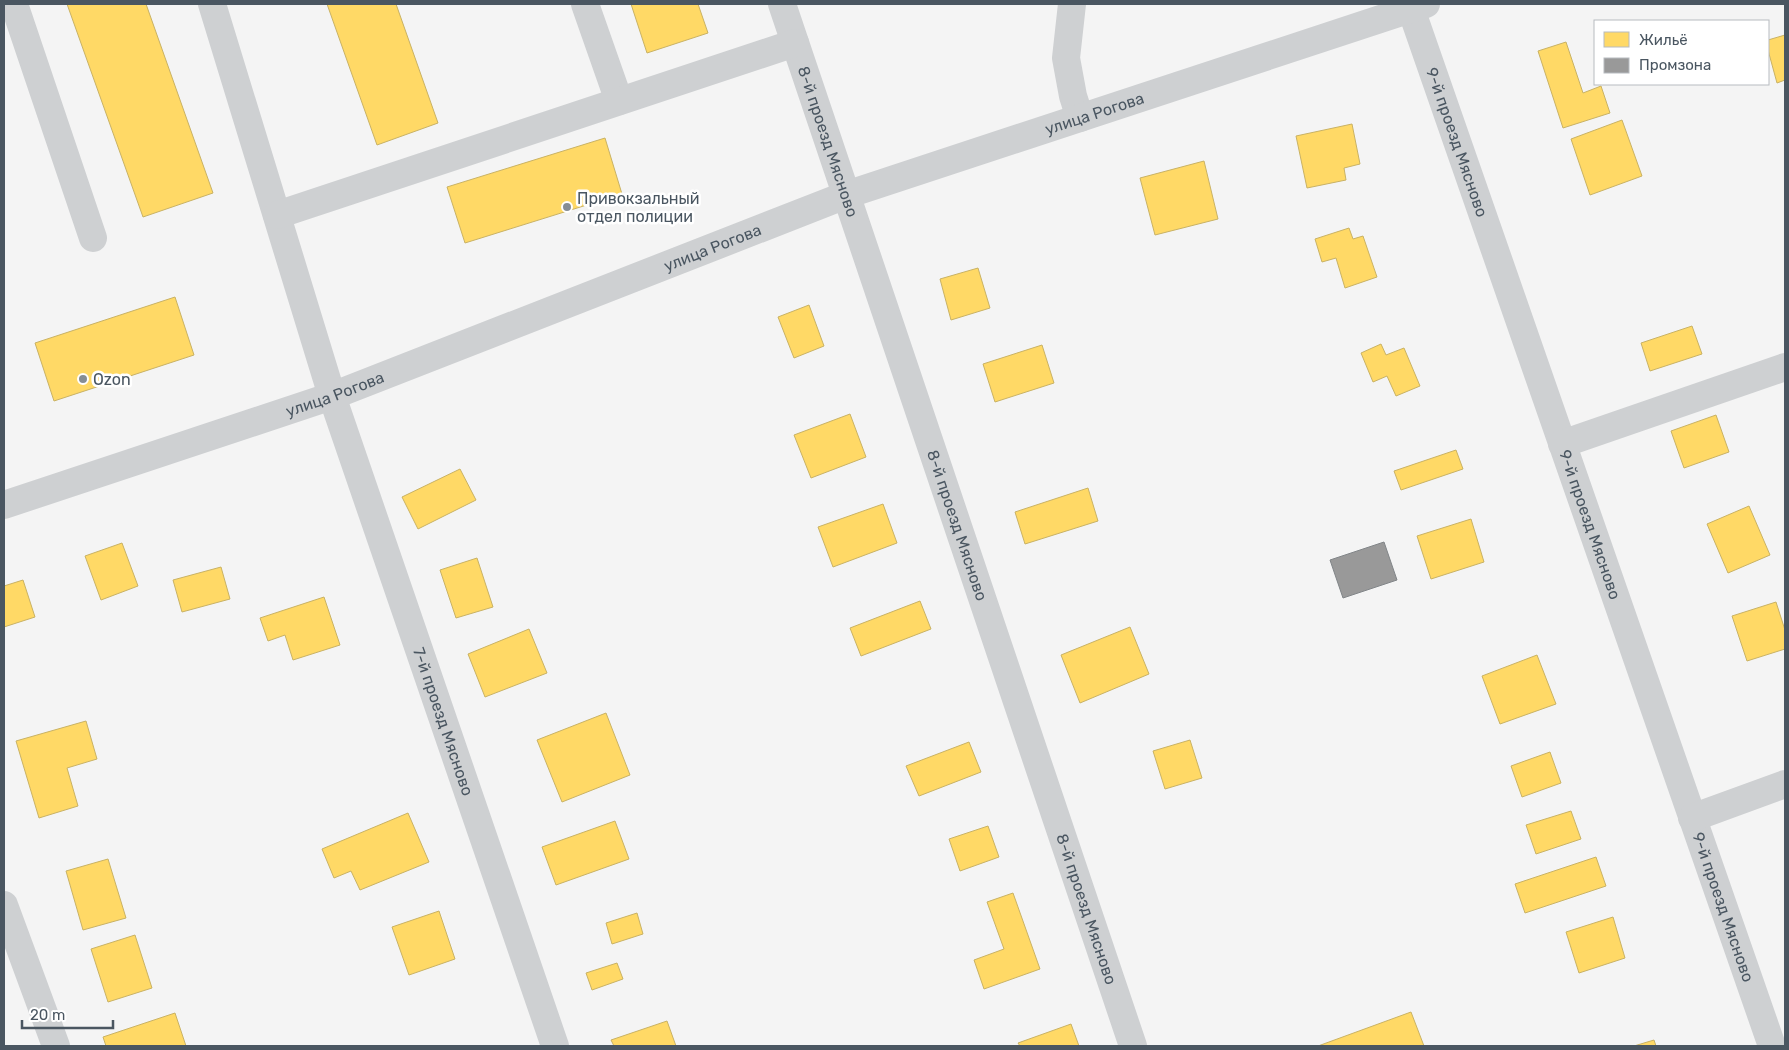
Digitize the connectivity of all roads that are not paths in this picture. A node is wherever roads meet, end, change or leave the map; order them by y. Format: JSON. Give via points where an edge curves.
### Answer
{"nodes":[{"id":1,"x":14,"y":4,"type":"edge"},
{"id":2,"x":212,"y":4,"type":"edge"},
{"id":3,"x":585,"y":4,"type":"edge"},
{"id":4,"x":782,"y":4,"type":"edge"},
{"id":5,"x":1072,"y":4,"type":"edge"},
{"id":6,"x":1417,"y":6,"type":"edge"},
{"id":7,"x":795,"y":43,"type":"junction"},
{"id":8,"x":619,"y":101,"type":"junction"},
{"id":9,"x":1080,"y":118,"type":"junction"},
{"id":10,"x":846,"y":195,"type":"junction"},
{"id":11,"x":277,"y":215,"type":"junction"},
{"id":12,"x":93,"y":238,"type":"dead end"},
{"id":13,"x":1785,"y":367,"type":"edge"},
{"id":14,"x":332,"y":396,"type":"junction"},
{"id":15,"x":1562,"y":444,"type":"junction"},
{"id":16,"x":4,"y":505,"type":"edge"},
{"id":17,"x":1785,"y":784,"type":"edge"},
{"id":18,"x":1692,"y":818,"type":"junction"},
{"id":19,"x":4,"y":905,"type":"edge"},
{"id":20,"x":56,"y":1046,"type":"edge"},
{"id":21,"x":555,"y":1046,"type":"edge"},
{"id":22,"x":1133,"y":1046,"type":"edge"},
{"id":23,"x":1772,"y":1046,"type":"edge"}],
"edges":[{"from":1,"to":12,"type":"street"},
{"from":2,"to":11,"type":"street","name":"7-й проезд Мясново"},
{"from":3,"to":8,"type":"street"},
{"from":4,"to":7,"type":"street","name":"8-й проезд Мясново"},
{"from":5,"to":9,"type":"street","via":[[1066,58]]},
{"from":6,"to":9,"type":"street","name":"улица Рогова"},
{"from":6,"to":15,"type":"street","name":"9-й проезд Мясново"},
{"from":7,"to":8,"type":"street"},
{"from":7,"to":10,"type":"street","name":"8-й проезд Мясново"},
{"from":8,"to":11,"type":"street"},
{"from":9,"to":10,"type":"street","name":"улица Рогова"},
{"from":10,"to":14,"type":"street","name":"улица Рогова"},
{"from":10,"to":22,"type":"street","name":"8-й проезд Мясново"},
{"from":11,"to":14,"type":"street","name":"7-й проезд Мясново"},
{"from":13,"to":15,"type":"street"},
{"from":14,"to":16,"type":"street","name":"улица Рогова"},
{"from":14,"to":21,"type":"street","name":"7-й проезд Мясново"},
{"from":15,"to":18,"type":"street","name":"9-й проезд Мясново"},
{"from":17,"to":18,"type":"street"},
{"from":18,"to":23,"type":"street","name":"9-й проезд Мясново"},
{"from":19,"to":20,"type":"street"}]}
